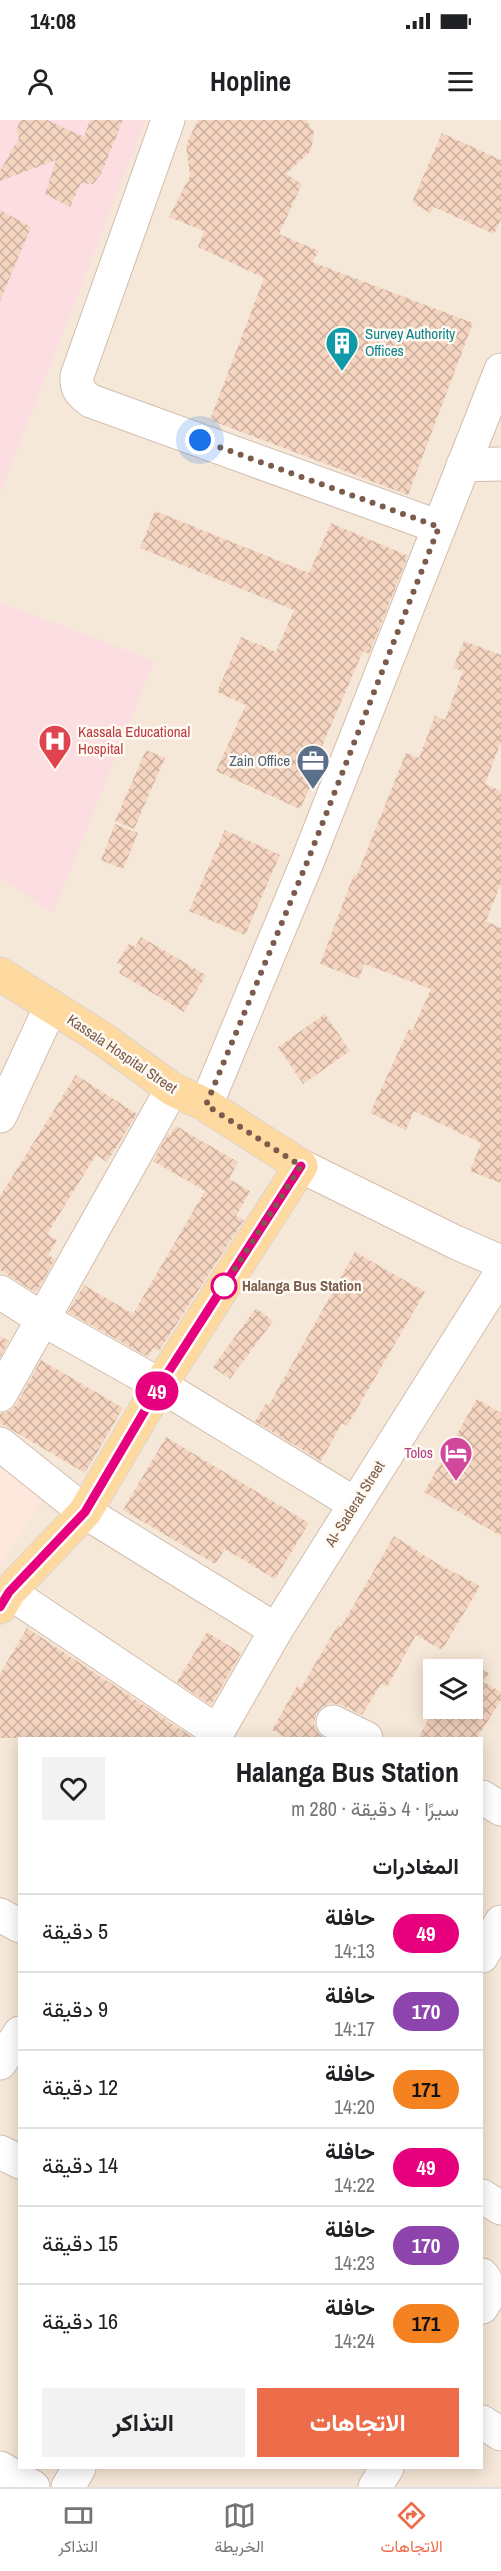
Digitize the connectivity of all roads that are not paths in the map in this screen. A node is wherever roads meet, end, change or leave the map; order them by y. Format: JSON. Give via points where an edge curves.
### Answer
{"nodes":[{"id":1,"x":168,"y":120,"type":"edge"},
{"id":2,"x":501,"y":370,"type":"edge"},
{"id":3,"x":463,"y":465,"type":"junction"},
{"id":4,"x":501,"y":465,"type":"edge"},
{"id":5,"x":439,"y":527,"type":"junction"},
{"id":6,"x":0,"y":974,"type":"edge"},
{"id":7,"x":51,"y":1006,"type":"junction"},
{"id":8,"x":172,"y":1089,"type":"junction"},
{"id":9,"x":206,"y":1105,"type":"junction"},
{"id":10,"x":0,"y":1116,"type":"edge"},
{"id":11,"x":301,"y":1166,"type":"junction"},
{"id":12,"x":501,"y":1262,"type":"edge"},
{"id":13,"x":501,"y":1273,"type":"edge"},
{"id":14,"x":0,"y":1292,"type":"edge"},
{"id":15,"x":44,"y":1320,"type":"junction"},
{"id":16,"x":160,"y":1385,"type":"junction"},
{"id":17,"x":0,"y":1395,"type":"edge"},
{"id":18,"x":0,"y":1444,"type":"edge"},
{"id":19,"x":355,"y":1504,"type":"junction"},
{"id":20,"x":85,"y":1512,"type":"junction"},
{"id":21,"x":5,"y":1599,"type":"edge"},
{"id":22,"x":276,"y":1630,"type":"junction"},
{"id":23,"x":333,"y":1722,"type":"dead end"},
{"id":24,"x":216,"y":1735,"type":"edge"},
{"id":25,"x":364,"y":1737,"type":"edge"},
{"id":26,"x":483,"y":1798,"type":"edge"},
{"id":27,"x":501,"y":1809,"type":"edge"},
{"id":28,"x":0,"y":1915,"type":"edge"},
{"id":29,"x":501,"y":1922,"type":"edge"},
{"id":30,"x":18,"y":1925,"type":"edge"},
{"id":31,"x":483,"y":1954,"type":"edge"},
{"id":32,"x":18,"y":2036,"type":"edge"},
{"id":33,"x":0,"y":2063,"type":"edge"},
{"id":34,"x":0,"y":2152,"type":"edge"},
{"id":35,"x":18,"y":2161,"type":"edge"},
{"id":36,"x":483,"y":2197,"type":"edge"},
{"id":37,"x":501,"y":2208,"type":"edge"},
{"id":38,"x":483,"y":2276,"type":"edge"},
{"id":39,"x":483,"y":2305,"type":"edge"},
{"id":40,"x":483,"y":2423,"type":"edge"},
{"id":41,"x":501,"y":2434,"type":"edge"},
{"id":42,"x":0,"y":2468,"type":"edge"},
{"id":43,"x":78,"y":2469,"type":"edge"},
{"id":44,"x":386,"y":2469,"type":"edge"},
{"id":45,"x":33,"y":2487,"type":"edge"},
{"id":46,"x":68,"y":2487,"type":"edge"},
{"id":47,"x":375,"y":2487,"type":"edge"}],
"edges":[{"from":1,"to":5,"type":"street","via":[[77,376],[76,386],[81,394],[91,401]]},
{"from":2,"to":3,"type":"street"},
{"from":3,"to":4,"type":"street"},
{"from":3,"to":5,"type":"street"},
{"from":5,"to":9,"type":"street","via":[[308,860]]},
{"from":6,"to":7,"type":"main road","name":"Kassala Hospital Street"},
{"from":7,"to":8,"type":"main road","name":"Kassala Hospital Street"},
{"from":7,"to":10,"type":"street"},
{"from":8,"to":9,"type":"main road","name":"Kassala Hospital Street"},
{"from":8,"to":15,"type":"street"},
{"from":9,"to":11,"type":"main road","name":"Kassala Hospital Street"},
{"from":11,"to":12,"type":"street","name":"Kassala Hospital Street"},
{"from":11,"to":16,"type":"main road"},
{"from":13,"to":19,"type":"street","name":"Al- Saderat Street"},
{"from":14,"to":15,"type":"street"},
{"from":15,"to":16,"type":"street"},
{"from":15,"to":17,"type":"street"},
{"from":16,"to":19,"type":"street"},
{"from":16,"to":20,"type":"main road"},
{"from":18,"to":20,"type":"street"},
{"from":19,"to":22,"type":"street","name":"Al- Saderat Street"},
{"from":20,"to":21,"type":"main road"},
{"from":20,"to":22,"type":"street"},
{"from":21,"to":24,"type":"street"},
{"from":22,"to":24,"type":"street","name":"Al- Saderat Street"},
{"from":23,"to":25,"type":"street"},
{"from":26,"to":27,"type":"street"},
{"from":28,"to":30,"type":"street"},
{"from":29,"to":31,"type":"street"},
{"from":32,"to":33,"type":"street"},
{"from":34,"to":35,"type":"street"},
{"from":36,"to":37,"type":"street"},
{"from":38,"to":39,"type":"street","via":[[489,2295]]},
{"from":40,"to":41,"type":"street"},
{"from":42,"to":45,"type":"street"},
{"from":43,"to":46,"type":"street"},
{"from":44,"to":47,"type":"street"}]}
